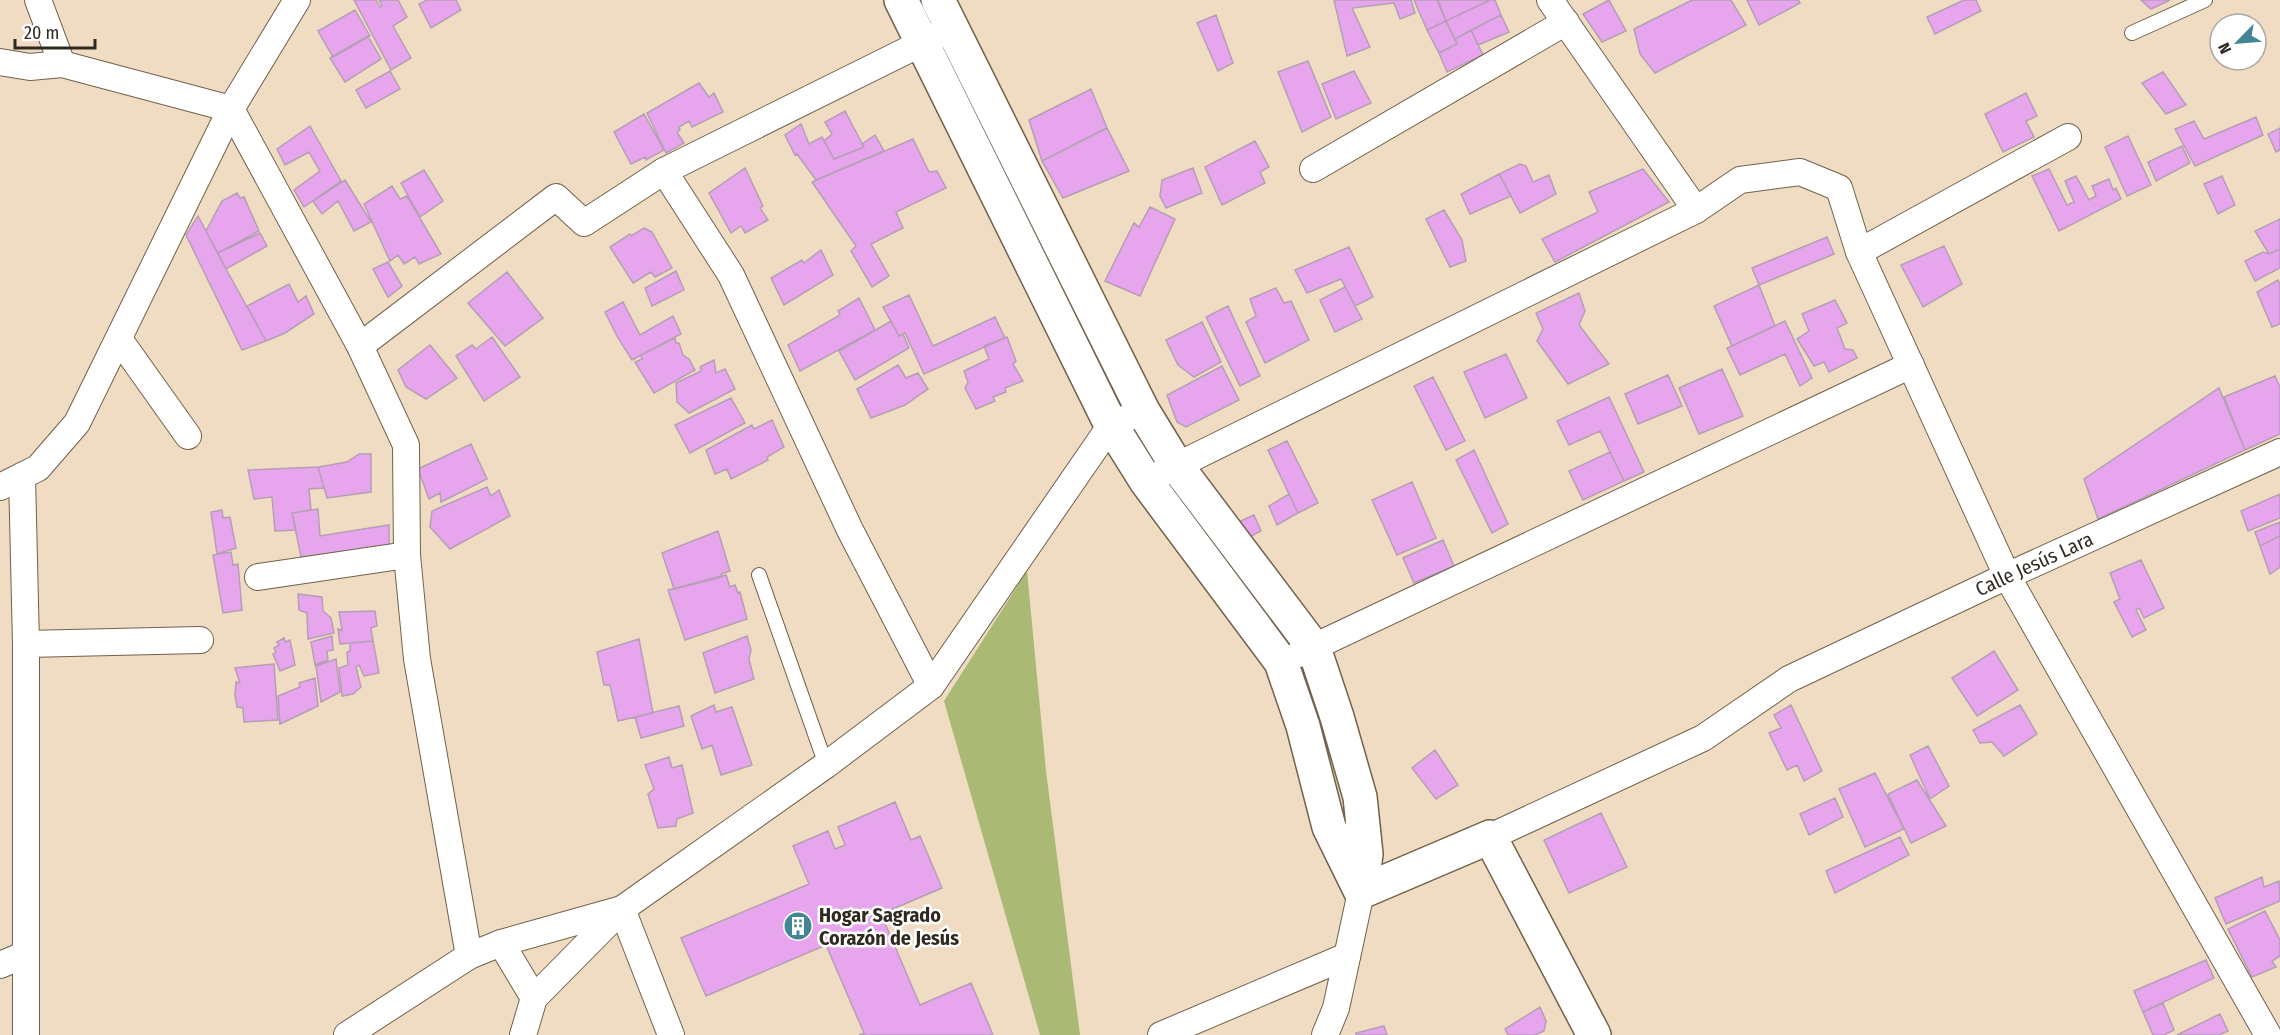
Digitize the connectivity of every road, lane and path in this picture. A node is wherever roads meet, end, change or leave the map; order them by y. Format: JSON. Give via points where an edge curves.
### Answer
{"nodes":[{"id":1,"x":38,"y":0,"type":"edge"},
{"id":2,"x":297,"y":0,"type":"edge"},
{"id":3,"x":901,"y":0,"type":"edge"},
{"id":4,"x":1550,"y":0,"type":"edge"},
{"id":5,"x":2205,"y":0,"type":"edge"},
{"id":6,"x":945,"y":14,"type":"edge"},
{"id":7,"x":1566,"y":22,"type":"junction"},
{"id":8,"x":2132,"y":33,"type":"dead end"},
{"id":9,"x":922,"y":43,"type":"junction"},
{"id":10,"x":0,"y":62,"type":"edge"},
{"id":11,"x":62,"y":64,"type":"junction"},
{"id":12,"x":231,"y":109,"type":"junction"},
{"id":13,"x":2068,"y":137,"type":"dead end"},
{"id":14,"x":1313,"y":169,"type":"dead end"},
{"id":15,"x":664,"y":171,"type":"junction"},
{"id":16,"x":1696,"y":210,"type":"junction"},
{"id":17,"x":1859,"y":252,"type":"junction"},
{"id":18,"x":119,"y":339,"type":"junction"},
{"id":19,"x":360,"y":346,"type":"junction"},
{"id":20,"x":1911,"y":365,"type":"junction"},
{"id":21,"x":1143,"y":411,"type":"junction"},
{"id":22,"x":1111,"y":425,"type":"junction"},
{"id":23,"x":188,"y":436,"type":"dead end"},
{"id":24,"x":2280,"y":452,"type":"edge"},
{"id":25,"x":1176,"y":465,"type":"junction"},
{"id":26,"x":1146,"y":481,"type":"junction"},
{"id":27,"x":11,"y":482,"type":"edge"},
{"id":28,"x":407,"y":555,"type":"junction"},
{"id":29,"x":759,"y":575,"type":"dead end"},
{"id":30,"x":258,"y":576,"type":"dead end"},
{"id":31,"x":2007,"y":576,"type":"junction"},
{"id":32,"x":200,"y":640,"type":"dead end"},
{"id":33,"x":26,"y":644,"type":"junction"},
{"id":34,"x":1314,"y":648,"type":"junction"},
{"id":35,"x":1281,"y":662,"type":"junction"},
{"id":36,"x":931,"y":686,"type":"junction"},
{"id":37,"x":826,"y":765,"type":"junction"},
{"id":38,"x":1490,"y":837,"type":"junction"},
{"id":39,"x":1361,"y":892,"type":"junction"},
{"id":40,"x":622,"y":909,"type":"junction"},
{"id":41,"x":501,"y":943,"type":"junction"},
{"id":42,"x":26,"y":954,"type":"junction"},
{"id":43,"x":469,"y":956,"type":"junction"},
{"id":44,"x":1347,"y":956,"type":"junction"},
{"id":45,"x":0,"y":965,"type":"edge"},
{"id":46,"x":534,"y":998,"type":"junction"},
{"id":47,"x":26,"y":1035,"type":"edge"},
{"id":48,"x":347,"y":1035,"type":"edge"},
{"id":49,"x":523,"y":1035,"type":"edge"},
{"id":50,"x":671,"y":1035,"type":"edge"},
{"id":51,"x":1161,"y":1035,"type":"edge"},
{"id":52,"x":1325,"y":1035,"type":"edge"},
{"id":53,"x":1594,"y":1035,"type":"edge"},
{"id":54,"x":2268,"y":1035,"type":"edge"}],
"edges":[{"from":1,"to":11,"type":"street"},
{"from":2,"to":12,"type":"street"},
{"from":3,"to":9,"type":"street"},
{"from":4,"to":7,"type":"street"},
{"from":5,"to":8,"type":"lane"},
{"from":6,"to":9,"type":"street"},
{"from":6,"to":21,"type":"street"},
{"from":7,"to":14,"type":"street"},
{"from":7,"to":16,"type":"street"},
{"from":9,"to":15,"type":"street"},
{"from":9,"to":22,"type":"street"},
{"from":10,"to":11,"type":"street","via":[[30,67]]},
{"from":11,"to":12,"type":"street"},
{"from":12,"to":18,"type":"street"},
{"from":12,"to":19,"type":"street"},
{"from":13,"to":17,"type":"street"},
{"from":15,"to":19,"type":"street","via":[[584,223],[556,197]]},
{"from":15,"to":36,"type":"street","via":[[731,275],[850,530]]},
{"from":16,"to":17,"type":"street","via":[[1740,180],[1800,172],[1839,188]]},
{"from":16,"to":25,"type":"street"},
{"from":17,"to":20,"type":"street"},
{"from":18,"to":23,"type":"street"},
{"from":18,"to":27,"type":"street","via":[[77,423],[38,468]]},
{"from":19,"to":28,"type":"street","via":[[406,445]]},
{"from":20,"to":31,"type":"street"},
{"from":20,"to":34,"type":"street"},
{"from":21,"to":22,"type":"street"},
{"from":21,"to":25,"type":"street"},
{"from":22,"to":26,"type":"street"},
{"from":22,"to":36,"type":"street"},
{"from":24,"to":31,"type":"street","name":"Calle Jesús Lara"},
{"from":25,"to":26,"type":"street"},
{"from":25,"to":34,"type":"street"},
{"from":26,"to":35,"type":"street"},
{"from":27,"to":33,"type":"street"},
{"from":28,"to":30,"type":"street"},
{"from":28,"to":43,"type":"street","via":[[417,659]]},
{"from":29,"to":37,"type":"lane"},
{"from":31,"to":38,"type":"street","name":"Calle Jesús Lara","via":[[1790,679],[1703,738]]},
{"from":31,"to":54,"type":"street"},
{"from":32,"to":33,"type":"street"},
{"from":33,"to":42,"type":"street"},
{"from":34,"to":35,"type":"street"},
{"from":34,"to":39,"type":"street","via":[[1360,797],[1366,854]]},
{"from":35,"to":39,"type":"street","via":[[1304,726],[1329,827]]},
{"from":36,"to":37,"type":"street"},
{"from":37,"to":40,"type":"street"},
{"from":38,"to":39,"type":"street"},
{"from":38,"to":53,"type":"street"},
{"from":39,"to":44,"type":"street"},
{"from":40,"to":41,"type":"street"},
{"from":40,"to":46,"type":"street"},
{"from":40,"to":50,"type":"street"},
{"from":41,"to":43,"type":"street"},
{"from":41,"to":46,"type":"street"},
{"from":42,"to":45,"type":"street"},
{"from":42,"to":47,"type":"street"},
{"from":43,"to":48,"type":"street"},
{"from":44,"to":51,"type":"street"},
{"from":44,"to":52,"type":"street","via":[[1336,1008]]},
{"from":46,"to":49,"type":"street"}]}
